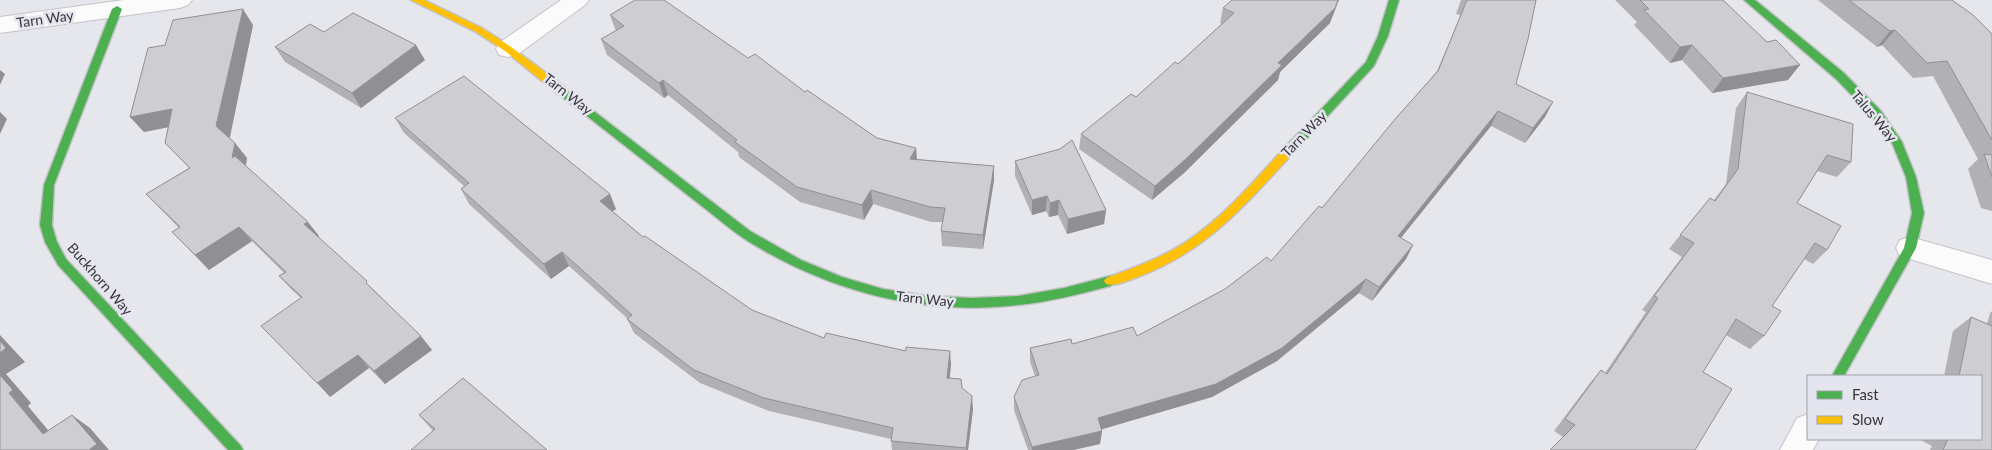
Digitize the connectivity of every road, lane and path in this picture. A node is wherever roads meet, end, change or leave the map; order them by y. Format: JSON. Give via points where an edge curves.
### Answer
{"nodes":[{"id":1,"x":180,"y":0,"type":"edge"},
{"id":2,"x":416,"y":0,"type":"edge"},
{"id":3,"x":577,"y":0,"type":"edge"},
{"id":4,"x":1394,"y":0,"type":"edge"},
{"id":5,"x":1749,"y":0,"type":"edge"},
{"id":6,"x":117,"y":9,"type":"junction"},
{"id":7,"x":0,"y":25,"type":"edge"},
{"id":8,"x":508,"y":49,"type":"junction"},
{"id":9,"x":1910,"y":248,"type":"junction"},
{"id":10,"x":1992,"y":272,"type":"edge"},
{"id":11,"x":1839,"y":375,"type":"edge"},
{"id":12,"x":1807,"y":430,"type":"edge"},
{"id":13,"x":236,"y":450,"type":"edge"},
{"id":14,"x":1796,"y":450,"type":"edge"}],
"edges":[{"from":1,"to":6,"type":"street","name":"Tarn Way"},
{"from":2,"to":8,"type":"street","name":"Tarn Way","via":[[479,30]]},
{"from":3,"to":8,"type":"street"},
{"from":4,"to":8,"type":"street","name":"Tarn Way","via":[[1370,64],[1231,210],[1199,239],[1159,264],[1116,280],[1068,293],[1003,302],[942,302],[877,294],[832,280],[788,260],[753,239]]},
{"from":5,"to":9,"type":"street","name":"Talus Way","via":[[1840,76],[1897,142],[1911,177],[1918,213]]},
{"from":6,"to":7,"type":"street","name":"Tarn Way"},
{"from":6,"to":13,"type":"street","name":"Buckhorn Way","via":[[49,186],[44,216],[50,242],[62,262]]},
{"from":9,"to":10,"type":"street"},
{"from":9,"to":11,"type":"street","name":"Talus Way"},
{"from":12,"to":14,"type":"street"}]}
